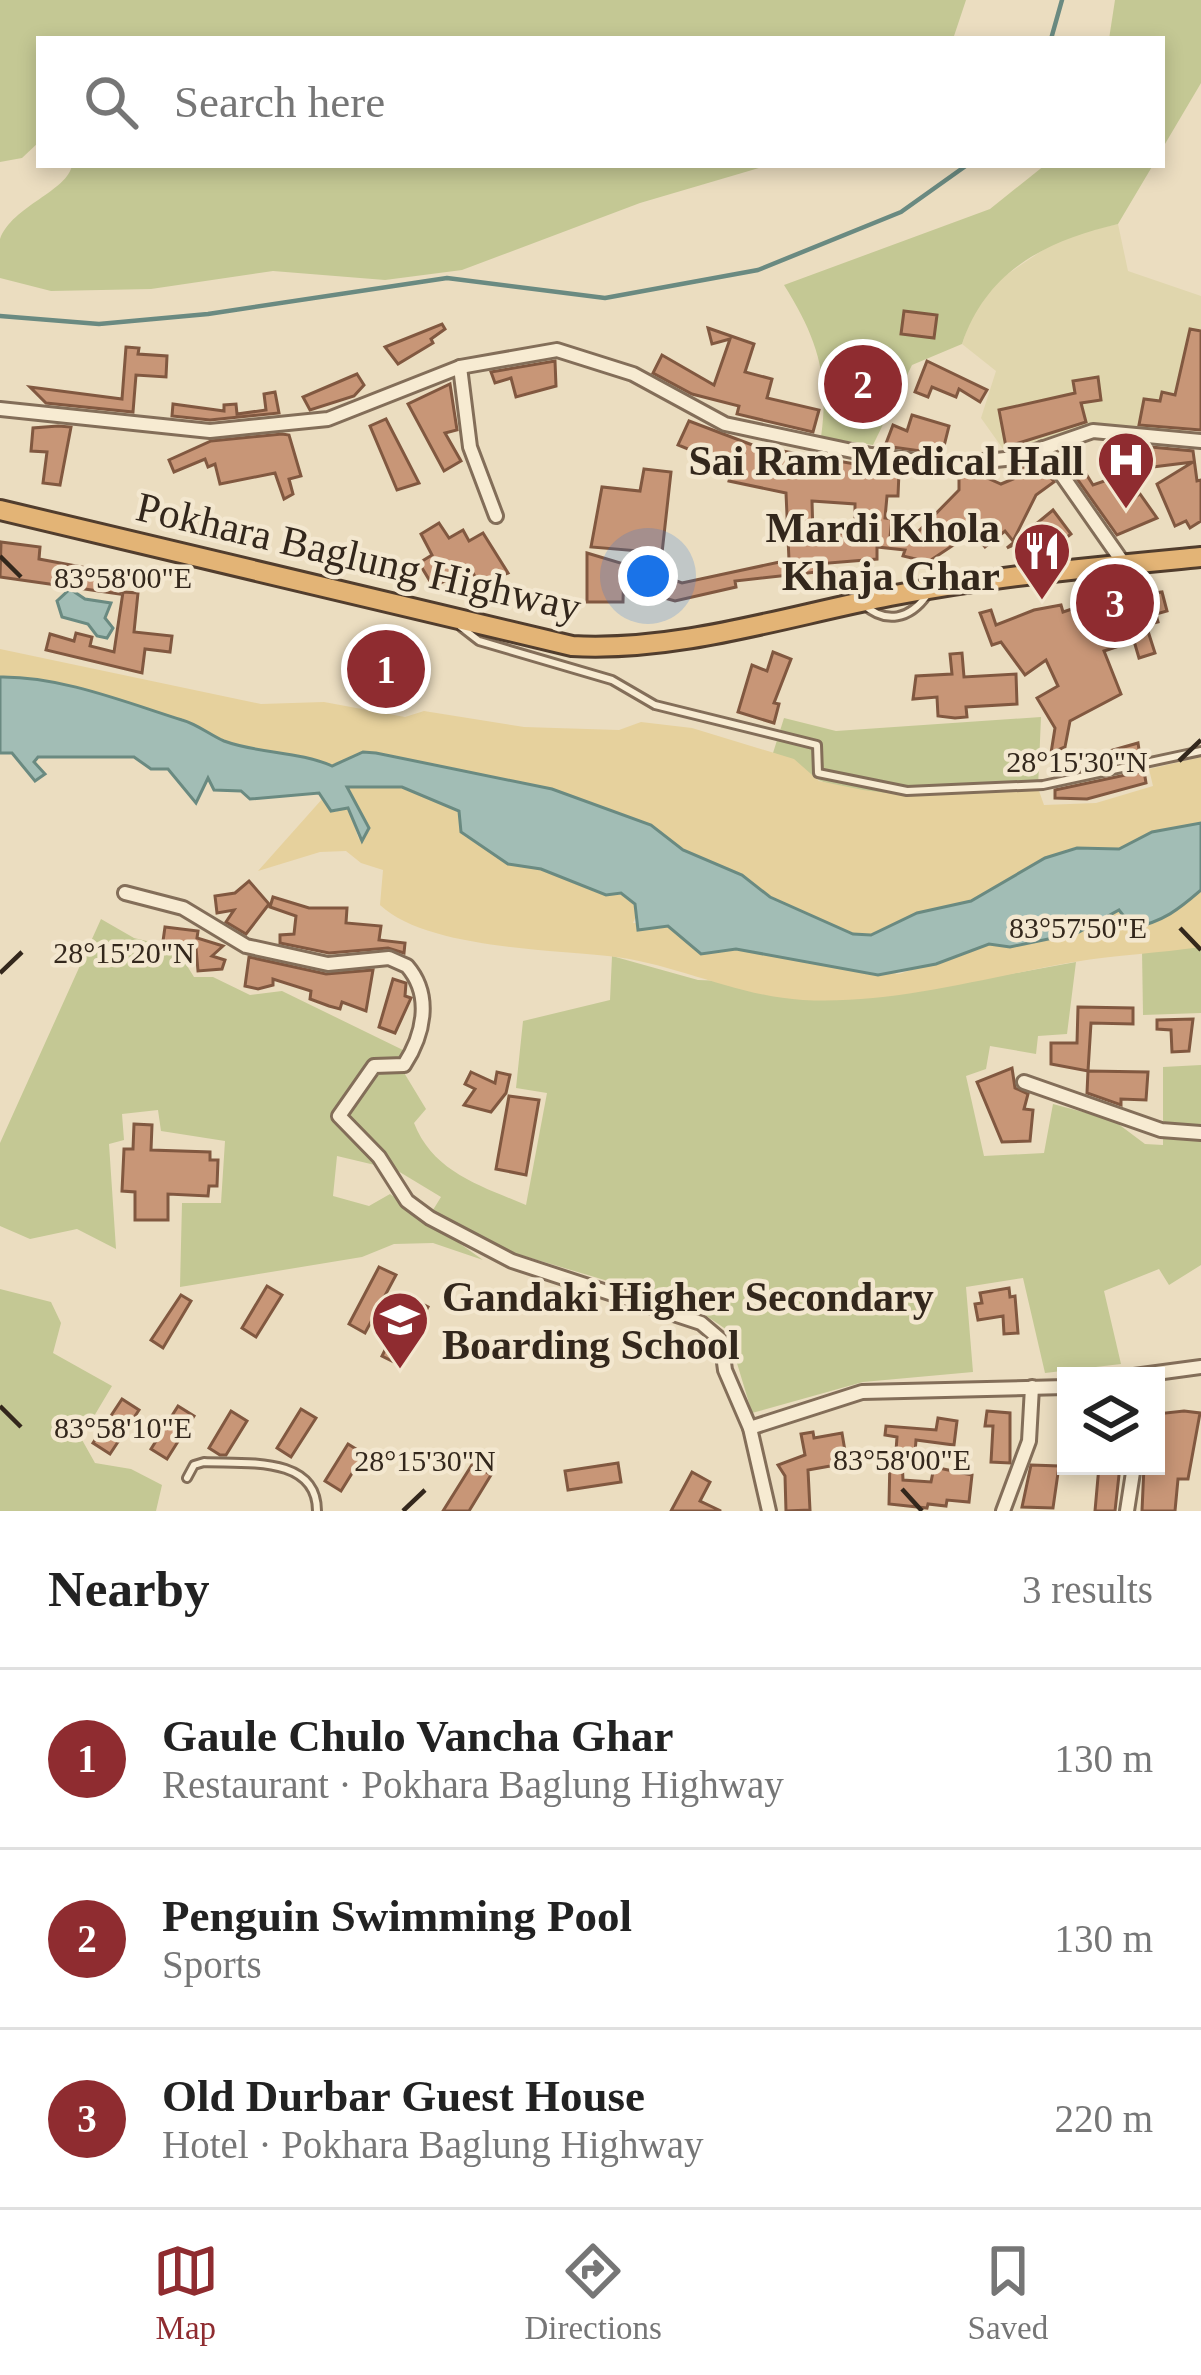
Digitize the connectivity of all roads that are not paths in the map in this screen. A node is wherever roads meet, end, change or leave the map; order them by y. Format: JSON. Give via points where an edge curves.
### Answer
{"nodes":[{"id":1,"x":460,"y":368,"type":"junction"},
{"id":2,"x":0,"y":409,"type":"edge"},
{"id":3,"x":1201,"y":441,"type":"edge"},
{"id":4,"x":1043,"y":448,"type":"junction"},
{"id":5,"x":0,"y":510,"type":"edge"},
{"id":6,"x":496,"y":516,"type":"dead end"},
{"id":7,"x":1201,"y":556,"type":"edge"},
{"id":8,"x":1124,"y":564,"type":"junction"},
{"id":9,"x":439,"y":610,"type":"junction"},
{"id":10,"x":1201,"y":752,"type":"edge"},
{"id":11,"x":125,"y":893,"type":"dead end"},
{"id":12,"x":1024,"y":1082,"type":"dead end"},
{"id":13,"x":1201,"y":1133,"type":"edge"},
{"id":14,"x":1201,"y":1366,"type":"edge"},
{"id":15,"x":1165,"y":1371,"type":"edge"},
{"id":16,"x":1032,"y":1387,"type":"junction"},
{"id":17,"x":1057,"y":1388,"type":"edge"},
{"id":18,"x":750,"y":1428,"type":"junction"},
{"id":19,"x":1133,"y":1475,"type":"edge"},
{"id":20,"x":187,"y":1478,"type":"dead end"},
{"id":21,"x":317,"y":1511,"type":"edge"},
{"id":22,"x":769,"y":1511,"type":"edge"},
{"id":23,"x":1004,"y":1511,"type":"edge"},
{"id":24,"x":1127,"y":1511,"type":"edge"}],
"edges":[{"from":1,"to":2,"type":"street","via":[[328,419],[210,431]]},
{"from":1,"to":4,"type":"street","via":[[557,350],[633,374],[725,424],[871,455],[947,465]]},
{"from":1,"to":6,"type":"street","via":[[470,447]]},
{"from":3,"to":4,"type":"street","via":[[1093,430]]},
{"from":4,"to":8,"type":"street"},
{"from":5,"to":9,"type":"highway","name":"Pokhara Baglung Highway"},
{"from":7,"to":8,"type":"highway","name":"Pokhara Baglung Highway"},
{"from":8,"to":9,"type":"highway","name":"Pokhara Baglung Highway","via":[[600,647]]},
{"from":9,"to":10,"type":"lane","via":[[479,641],[612,680],[656,705],[817,745],[818,773],[907,791],[1043,784]]},
{"from":11,"to":18,"type":"street","via":[[183,908],[246,946],[328,964],[388,958],[407,966],[422,999],[418,1044],[404,1065],[374,1066],[339,1116],[407,1201],[430,1217],[512,1261],[701,1323],[722,1340],[725,1370]]},
{"from":12,"to":13,"type":"street","via":[[1162,1130]]},
{"from":14,"to":15,"type":"street"},
{"from":16,"to":17,"type":"street"},
{"from":16,"to":18,"type":"street","via":[[862,1393]]},
{"from":16,"to":23,"type":"street","via":[[1029,1442]]},
{"from":18,"to":22,"type":"street"},
{"from":19,"to":24,"type":"street"},
{"from":20,"to":21,"type":"lane","via":[[204,1462],[294,1472],[314,1488]]}]}
